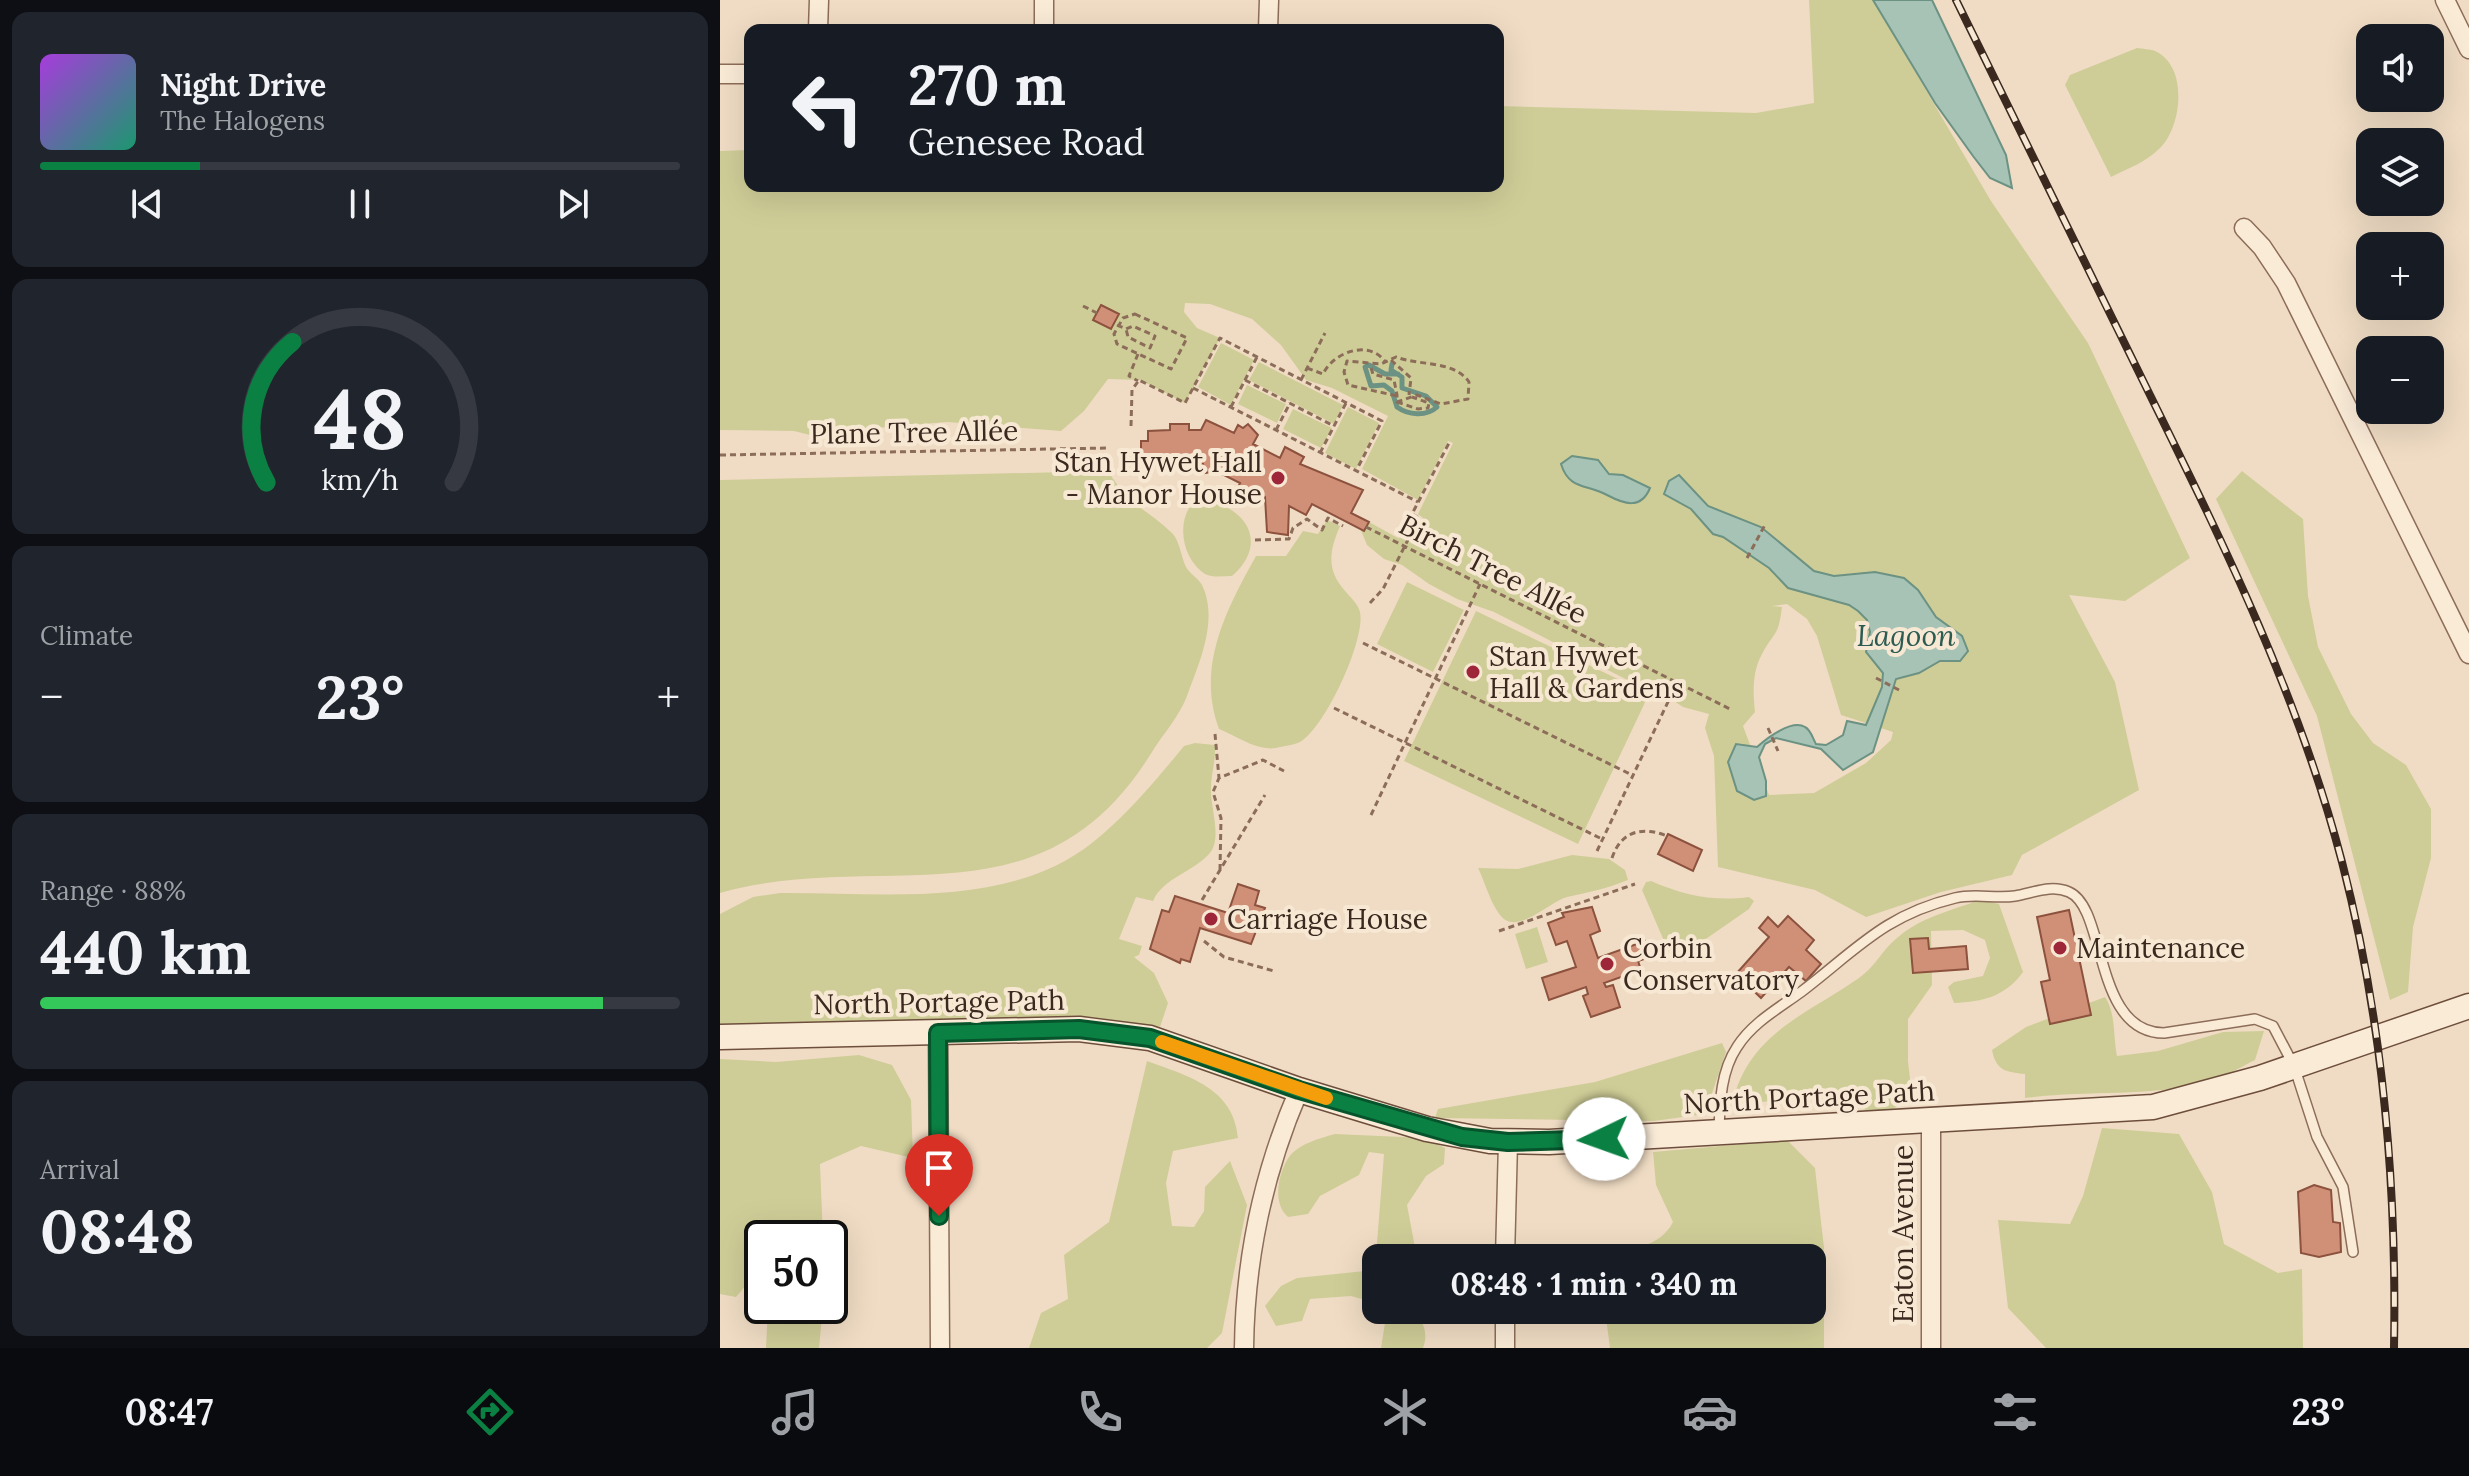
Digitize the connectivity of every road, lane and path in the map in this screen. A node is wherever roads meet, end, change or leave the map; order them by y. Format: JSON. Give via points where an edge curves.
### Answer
{"nodes":[{"id":1,"x":819,"y":0,"type":"edge"},
{"id":2,"x":1044,"y":0,"type":"edge"},
{"id":3,"x":1269,"y":0,"type":"edge"},
{"id":4,"x":2445,"y":0,"type":"edge"},
{"id":5,"x":818,"y":24,"type":"edge"},
{"id":6,"x":1044,"y":24,"type":"edge"},
{"id":7,"x":1268,"y":24,"type":"edge"},
{"id":8,"x":2469,"y":49,"type":"edge"},
{"id":9,"x":720,"y":74,"type":"edge"},
{"id":10,"x":744,"y":74,"type":"edge"},
{"id":11,"x":2244,"y":228,"type":"dead end"},
{"id":12,"x":1083,"y":306,"type":"dead end"},
{"id":13,"x":1097,"y":313,"type":"dead end"},
{"id":14,"x":1117,"y":325,"type":"junction"},
{"id":15,"x":1126,"y":329,"type":"junction"},
{"id":16,"x":1325,"y":333,"type":"dead end"},
{"id":17,"x":1138,"y":354,"type":"junction"},
{"id":18,"x":1257,"y":357,"type":"junction"},
{"id":19,"x":1391,"y":360,"type":"junction"},
{"id":20,"x":1386,"y":363,"type":"junction"},
{"id":21,"x":1307,"y":368,"type":"junction"},
{"id":22,"x":1371,"y":368,"type":"dead end"},
{"id":23,"x":1245,"y":380,"type":"junction"},
{"id":24,"x":1301,"y":380,"type":"junction"},
{"id":25,"x":1138,"y":381,"type":"junction"},
{"id":26,"x":1193,"y":388,"type":"junction"},
{"id":27,"x":1408,"y":395,"type":"junction"},
{"id":28,"x":1395,"y":396,"type":"junction"},
{"id":29,"x":1397,"y":402,"type":"junction"},
{"id":30,"x":1290,"y":403,"type":"junction"},
{"id":31,"x":1346,"y":403,"type":"junction"},
{"id":32,"x":1231,"y":407,"type":"junction"},
{"id":33,"x":1131,"y":426,"type":"dead end"},
{"id":34,"x":1334,"y":426,"type":"junction"},
{"id":35,"x":1276,"y":430,"type":"junction"},
{"id":36,"x":1449,"y":443,"type":"dead end"},
{"id":37,"x":1108,"y":448,"type":"dead end"},
{"id":38,"x":1320,"y":453,"type":"junction"},
{"id":39,"x":720,"y":455,"type":"edge"},
{"id":40,"x":1356,"y":471,"type":"junction"},
{"id":41,"x":1418,"y":502,"type":"junction"},
{"id":42,"x":1766,"y":523,"type":"dead end"},
{"id":43,"x":1343,"y":526,"type":"dead end"},
{"id":44,"x":1366,"y":527,"type":"dead end"},
{"id":45,"x":1255,"y":540,"type":"dead end"},
{"id":46,"x":1404,"y":546,"type":"junction"},
{"id":47,"x":1747,"y":558,"type":"dead end"},
{"id":48,"x":1480,"y":584,"type":"junction"},
{"id":49,"x":1370,"y":603,"type":"dead end"},
{"id":50,"x":1363,"y":643,"type":"dead end"},
{"id":51,"x":2469,"y":654,"type":"edge"},
{"id":52,"x":1876,"y":678,"type":"dead end"},
{"id":53,"x":1436,"y":679,"type":"junction"},
{"id":54,"x":1677,"y":685,"type":"junction"},
{"id":55,"x":1899,"y":690,"type":"dead end"},
{"id":56,"x":1334,"y":708,"type":"dead end"},
{"id":57,"x":1732,"y":710,"type":"dead end"},
{"id":58,"x":1768,"y":728,"type":"dead end"},
{"id":59,"x":1215,"y":734,"type":"dead end"},
{"id":60,"x":1405,"y":743,"type":"junction"},
{"id":61,"x":1778,"y":751,"type":"dead end"},
{"id":62,"x":1284,"y":771,"type":"dead end"},
{"id":63,"x":1632,"y":775,"type":"junction"},
{"id":64,"x":1219,"y":778,"type":"junction"},
{"id":65,"x":1265,"y":795,"type":"dead end"},
{"id":66,"x":1371,"y":815,"type":"dead end"},
{"id":67,"x":1667,"y":836,"type":"dead end"},
{"id":68,"x":1602,"y":839,"type":"junction"},
{"id":69,"x":1597,"y":851,"type":"dead end"},
{"id":70,"x":1612,"y":858,"type":"dead end"},
{"id":71,"x":1220,"y":870,"type":"junction"},
{"id":72,"x":1635,"y":884,"type":"dead end"},
{"id":73,"x":1202,"y":900,"type":"dead end"},
{"id":74,"x":1499,"y":931,"type":"dead end"},
{"id":75,"x":1204,"y":941,"type":"dead end"},
{"id":76,"x":1274,"y":971,"type":"dead end"},
{"id":77,"x":2469,"y":1006,"type":"edge"},
{"id":78,"x":938,"y":1033,"type":"junction"},
{"id":79,"x":720,"y":1037,"type":"edge"},
{"id":80,"x":2294,"y":1066,"type":"junction"},
{"id":81,"x":1299,"y":1090,"type":"junction"},
{"id":82,"x":1931,"y":1121,"type":"junction"},
{"id":83,"x":1719,"y":1132,"type":"junction"},
{"id":84,"x":1508,"y":1142,"type":"junction"},
{"id":85,"x":1505,"y":1244,"type":"edge"},
{"id":86,"x":2353,"y":1252,"type":"dead end"},
{"id":87,"x":1505,"y":1324,"type":"edge"},
{"id":88,"x":940,"y":1348,"type":"edge"},
{"id":89,"x":1244,"y":1348,"type":"edge"},
{"id":90,"x":1505,"y":1348,"type":"edge"},
{"id":91,"x":1931,"y":1348,"type":"edge"}],
"edges":[{"from":1,"to":5,"type":"street"},
{"from":2,"to":6,"type":"street"},
{"from":3,"to":7,"type":"street"},
{"from":4,"to":8,"type":"street"},
{"from":9,"to":10,"type":"street"},
{"from":11,"to":51,"type":"street","via":[[2286,283]]},
{"from":12,"to":13,"type":"path"},
{"from":14,"to":15,"type":"path"},
{"from":14,"to":17,"type":"path","via":[[1117,344]]},
{"from":14,"to":17,"type":"path","via":[[1135,314],[1187,338],[1171,369]]},
{"from":15,"to":15,"type":"path","via":[[1133,326],[1155,336],[1150,348],[1128,337]]},
{"from":16,"to":21,"type":"path"},
{"from":17,"to":25,"type":"path","via":[[1129,376]]},
{"from":18,"to":23,"type":"path"},
{"from":18,"to":24,"type":"path"},
{"from":18,"to":26,"type":"path","via":[[1220,338]]},
{"from":19,"to":20,"type":"path"},
{"from":19,"to":27,"type":"path","via":[[1411,378]]},
{"from":19,"to":27,"type":"path","via":[[1458,370],[1469,382],[1468,399],[1441,404]]},
{"from":20,"to":21,"type":"path","via":[[1371,350],[1347,352],[1323,374]]},
{"from":20,"to":28,"type":"path","via":[[1347,361],[1345,380]]},
{"from":21,"to":24,"type":"path"},
{"from":22,"to":28,"type":"path","via":[[1373,374],[1394,380]]},
{"from":23,"to":30,"type":"path"},
{"from":23,"to":32,"type":"path"},
{"from":24,"to":31,"type":"path"},
{"from":25,"to":26,"type":"path","via":[[1185,403]]},
{"from":25,"to":33,"type":"path","via":[[1132,390]]},
{"from":26,"to":32,"type":"path"},
{"from":27,"to":29,"type":"path"},
{"from":27,"to":29,"type":"path","via":[[1429,403],[1428,408]]},
{"from":28,"to":29,"type":"path"},
{"from":30,"to":34,"type":"path"},
{"from":30,"to":35,"type":"path"},
{"from":31,"to":34,"type":"path"},
{"from":31,"to":40,"type":"path","via":[[1382,421]]},
{"from":32,"to":35,"type":"path"},
{"from":34,"to":38,"type":"path"},
{"from":35,"to":38,"type":"path"},
{"from":36,"to":41,"type":"path"},
{"from":37,"to":39,"type":"path","name":"Plane Tree Allée"},
{"from":38,"to":40,"type":"path"},
{"from":40,"to":41,"type":"path"},
{"from":41,"to":46,"type":"path","via":[[1412,514],[1419,518]]},
{"from":42,"to":47,"type":"path"},
{"from":43,"to":45,"type":"path","via":[[1328,518],[1322,530],[1307,519],[1293,528],[1289,539]]},
{"from":44,"to":46,"type":"path","name":"Birch Tree Allée"},
{"from":46,"to":48,"type":"path","name":"Birch Tree Allée"},
{"from":46,"to":49,"type":"path"},
{"from":48,"to":53,"type":"path"},
{"from":48,"to":54,"type":"path","name":"Birch Tree Allée"},
{"from":50,"to":53,"type":"path"},
{"from":52,"to":55,"type":"path"},
{"from":53,"to":60,"type":"path"},
{"from":53,"to":63,"type":"path"},
{"from":54,"to":57,"type":"path","name":"Birch Tree Allée"},
{"from":54,"to":63,"type":"path"},
{"from":56,"to":60,"type":"path"},
{"from":58,"to":61,"type":"path"},
{"from":59,"to":64,"type":"path"},
{"from":60,"to":66,"type":"path"},
{"from":60,"to":68,"type":"path"},
{"from":62,"to":64,"type":"path","via":[[1263,760]]},
{"from":63,"to":68,"type":"path"},
{"from":64,"to":71,"type":"path","via":[[1213,792],[1221,818]]},
{"from":65,"to":71,"type":"path"},
{"from":67,"to":70,"type":"path","via":[[1631,832],[1617,844]]},
{"from":68,"to":69,"type":"path"},
{"from":71,"to":73,"type":"path"},
{"from":72,"to":74,"type":"path"},
{"from":75,"to":76,"type":"path","via":[[1224,957]]},
{"from":77,"to":80,"type":"main road","name":"North Portage Path"},
{"from":78,"to":79,"type":"main road","name":"North Portage Path"},
{"from":78,"to":81,"type":"main road","name":"North Portage Path","via":[[1079,1029],[1150,1038]]},
{"from":78,"to":88,"type":"street"},
{"from":80,"to":82,"type":"main road","name":"North Portage Path","via":[[2153,1107]]},
{"from":80,"to":83,"type":"lane","via":[[2267,1021],[2164,1033],[2140,1028],[2116,998],[2073,893],[2054,888],[2016,896],[1973,895],[1924,908],[1883,927],[1758,1024],[1729,1061]]},
{"from":80,"to":86,"type":"lane","via":[[2317,1137],[2343,1187]]},
{"from":81,"to":84,"type":"main road","name":"North Portage Path","via":[[1427,1129]]},
{"from":81,"to":89,"type":"street","via":[[1260,1214],[1250,1263]]},
{"from":82,"to":83,"type":"main road","name":"North Portage Path"},
{"from":82,"to":91,"type":"street","name":"Eaton Avenue"},
{"from":83,"to":84,"type":"main road","name":"North Portage Path"},
{"from":84,"to":85,"type":"street"},
{"from":87,"to":90,"type":"street"}]}
